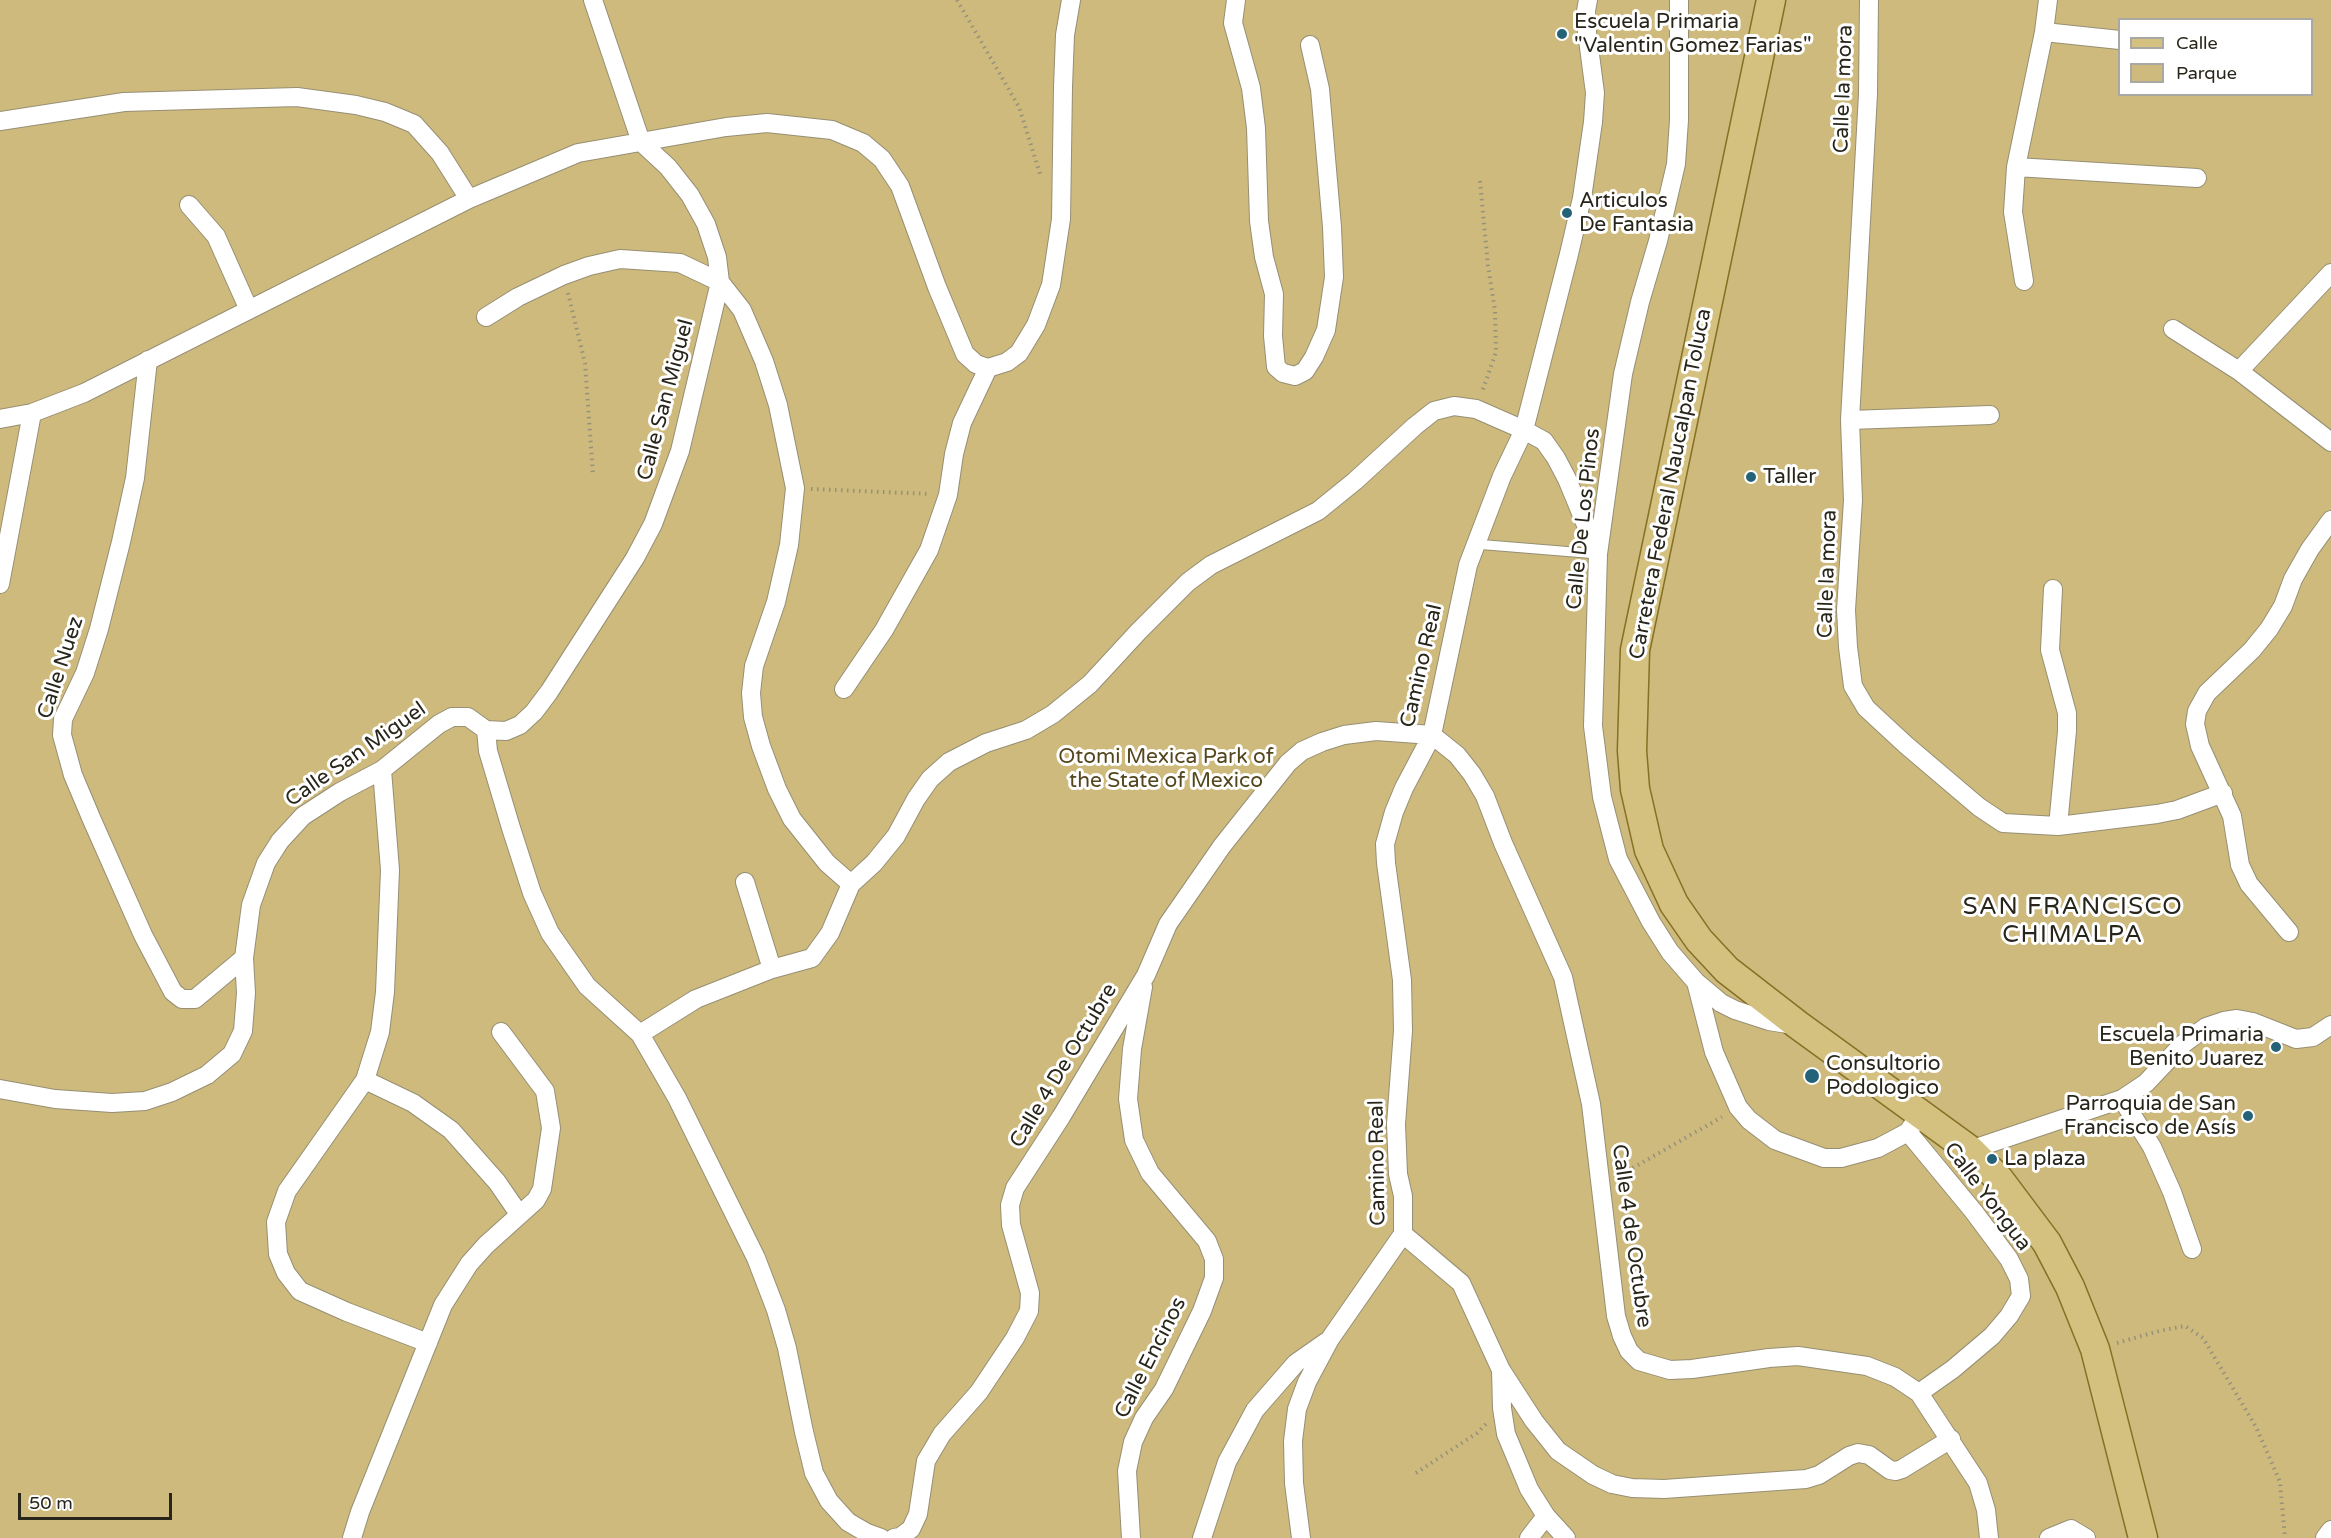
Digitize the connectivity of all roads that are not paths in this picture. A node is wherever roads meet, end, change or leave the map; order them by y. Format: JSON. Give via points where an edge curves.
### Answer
{"nodes":[{"id":1,"x":593,"y":0,"type":"edge"},
{"id":2,"x":1071,"y":0,"type":"edge"},
{"id":3,"x":1236,"y":0,"type":"edge"},
{"id":4,"x":1588,"y":0,"type":"edge"},
{"id":5,"x":1679,"y":0,"type":"edge"},
{"id":6,"x":1771,"y":0,"type":"edge"},
{"id":7,"x":1869,"y":0,"type":"edge"},
{"id":8,"x":2048,"y":0,"type":"edge"},
{"id":9,"x":2044,"y":32,"type":"junction"},
{"id":10,"x":2118,"y":40,"type":"edge"},
{"id":11,"x":1310,"y":45,"type":"dead end"},
{"id":12,"x":0,"y":121,"type":"edge"},
{"id":13,"x":641,"y":142,"type":"junction"},
{"id":14,"x":2016,"y":167,"type":"junction"},
{"id":15,"x":2197,"y":178,"type":"dead end"},
{"id":16,"x":469,"y":199,"type":"junction"},
{"id":17,"x":189,"y":205,"type":"dead end"},
{"id":18,"x":2331,"y":273,"type":"edge"},
{"id":19,"x":2024,"y":281,"type":"dead end"},
{"id":20,"x":720,"y":282,"type":"junction"},
{"id":21,"x":249,"y":310,"type":"junction"},
{"id":22,"x":486,"y":317,"type":"dead end"},
{"id":23,"x":2174,"y":329,"type":"dead end"},
{"id":24,"x":148,"y":360,"type":"junction"},
{"id":25,"x":988,"y":368,"type":"junction"},
{"id":26,"x":2239,"y":371,"type":"junction"},
{"id":27,"x":32,"y":413,"type":"junction"},
{"id":28,"x":1990,"y":415,"type":"dead end"},
{"id":29,"x":0,"y":419,"type":"edge"},
{"id":30,"x":1851,"y":420,"type":"junction"},
{"id":31,"x":1524,"y":430,"type":"junction"},
{"id":32,"x":2331,"y":442,"type":"edge"},
{"id":33,"x":2330,"y":523,"type":"edge"},
{"id":34,"x":1475,"y":544,"type":"junction"},
{"id":35,"x":1598,"y":554,"type":"junction"},
{"id":36,"x":0,"y":584,"type":"edge"},
{"id":37,"x":2053,"y":589,"type":"dead end"},
{"id":38,"x":844,"y":689,"type":"dead end"},
{"id":39,"x":486,"y":730,"type":"junction"},
{"id":40,"x":1432,"y":735,"type":"junction"},
{"id":41,"x":382,"y":770,"type":"junction"},
{"id":42,"x":2223,"y":793,"type":"junction"},
{"id":43,"x":2058,"y":826,"type":"junction"},
{"id":44,"x":745,"y":882,"type":"dead end"},
{"id":45,"x":851,"y":884,"type":"junction"},
{"id":46,"x":2289,"y":932,"type":"dead end"},
{"id":47,"x":244,"y":958,"type":"junction"},
{"id":48,"x":772,"y":969,"type":"junction"},
{"id":49,"x":1146,"y":975,"type":"junction"},
{"id":50,"x":1696,"y":982,"type":"junction"},
{"id":51,"x":1798,"y":1025,"type":"junction"},
{"id":52,"x":2331,"y":1025,"type":"edge"},
{"id":53,"x":501,"y":1032,"type":"dead end"},
{"id":54,"x":640,"y":1034,"type":"junction"},
{"id":55,"x":365,"y":1080,"type":"junction"},
{"id":56,"x":0,"y":1089,"type":"edge"},
{"id":57,"x":2122,"y":1099,"type":"junction"},
{"id":58,"x":1914,"y":1123,"type":"junction"},
{"id":59,"x":1970,"y":1150,"type":"junction"},
{"id":60,"x":519,"y":1214,"type":"junction"},
{"id":61,"x":1403,"y":1234,"type":"junction"},
{"id":62,"x":2192,"y":1249,"type":"dead end"},
{"id":63,"x":1330,"y":1339,"type":"junction"},
{"id":64,"x":428,"y":1343,"type":"junction"},
{"id":65,"x":1501,"y":1370,"type":"junction"},
{"id":66,"x":1919,"y":1393,"type":"junction"},
{"id":67,"x":1951,"y":1439,"type":"junction"},
{"id":68,"x":1546,"y":1516,"type":"junction"},
{"id":69,"x":2331,"y":1530,"type":"edge"},
{"id":70,"x":874,"y":1536,"type":"edge"},
{"id":71,"x":352,"y":1538,"type":"edge"},
{"id":72,"x":894,"y":1538,"type":"edge"},
{"id":73,"x":1131,"y":1538,"type":"edge"},
{"id":74,"x":1202,"y":1538,"type":"edge"},
{"id":75,"x":1301,"y":1538,"type":"edge"},
{"id":76,"x":1529,"y":1538,"type":"edge"},
{"id":77,"x":1566,"y":1538,"type":"edge"},
{"id":78,"x":1989,"y":1538,"type":"edge"},
{"id":79,"x":2049,"y":1538,"type":"edge"},
{"id":80,"x":2086,"y":1538,"type":"edge"},
{"id":81,"x":2143,"y":1538,"type":"edge"},
{"id":82,"x":2325,"y":1538,"type":"edge"}],
"edges":[{"from":1,"to":13,"type":"street"},
{"from":2,"to":25,"type":"street","via":[[1064,56],[1061,219],[1052,285],[1036,325],[1019,353],[1006,363]]},
{"from":3,"to":11,"type":"street","via":[[1233,23],[1251,88],[1259,221],[1274,294],[1276,367],[1295,376],[1305,371],[1326,330],[1334,277],[1320,89]]},
{"from":4,"to":31,"type":"street","name":"Camino Real","via":[[1587,32],[1595,93],[1590,145],[1582,198]]},
{"from":5,"to":35,"type":"street","name":"Calle De Los Pinos","via":[[1676,164],[1623,374]]},
{"from":6,"to":51,"type":"main road","name":"Carretera Federal Naucalpan Toluca","via":[[1635,650],[1632,751],[1635,789],[1649,850],[1674,904],[1699,940],[1727,970]]},
{"from":7,"to":30,"type":"street","name":"Calle la mora","via":[[1868,94]]},
{"from":8,"to":9,"type":"street"},
{"from":9,"to":10,"type":"street"},
{"from":9,"to":14,"type":"street"},
{"from":12,"to":16,"type":"street","via":[[124,102],[297,97],[356,105],[414,124],[440,153]]},
{"from":13,"to":16,"type":"street","via":[[578,153]]},
{"from":13,"to":20,"type":"street","name":"Calle San Miguel","via":[[690,195],[706,224]]},
{"from":13,"to":25,"type":"street","via":[[767,123],[832,130],[863,143],[882,159],[900,186],[965,354]]},
{"from":14,"to":15,"type":"street"},
{"from":14,"to":19,"type":"street","via":[[2013,212]]},
{"from":16,"to":21,"type":"street"},
{"from":17,"to":21,"type":"street","via":[[216,236]]},
{"from":18,"to":26,"type":"street"},
{"from":20,"to":22,"type":"street","via":[[680,263],[620,259],[564,275]]},
{"from":20,"to":39,"type":"street","name":"Calle San Miguel","via":[[680,451],[636,558],[534,712],[506,731]]},
{"from":20,"to":45,"type":"street","via":[[742,310],[764,361],[785,433],[795,488],[789,545],[776,602],[754,666],[753,717],[760,746],[792,819],[827,864]]},
{"from":21,"to":24,"type":"street"},
{"from":23,"to":26,"type":"street"},
{"from":24,"to":27,"type":"street","via":[[84,393]]},
{"from":24,"to":47,"type":"street","name":"Calle Nuez","via":[[135,478],[121,542],[99,629],[85,673],[63,719],[62,735],[92,820],[173,992],[182,999],[195,999]]},
{"from":25,"to":38,"type":"street","via":[[962,423],[948,495],[929,550],[884,630]]},
{"from":26,"to":32,"type":"street"},
{"from":27,"to":29,"type":"street"},
{"from":27,"to":36,"type":"street"},
{"from":28,"to":30,"type":"street"},
{"from":30,"to":43,"type":"street","name":"Calle la mora","via":[[1853,500],[1846,610],[1853,686],[1866,708],[1979,807],[2003,823]]},
{"from":31,"to":34,"type":"street","name":"Camino Real"},
{"from":31,"to":35,"type":"street","via":[[1544,441],[1556,458]]},
{"from":31,"to":45,"type":"street","via":[[1476,409],[1454,406],[1434,411],[1318,511],[1211,565],[1188,582],[1090,684],[1053,714],[1026,730],[986,743],[949,762],[930,779],[874,864]]},
{"from":33,"to":42,"type":"street","via":[[2310,549],[2269,628],[2252,650],[2206,693],[2197,711],[2195,724],[2200,746]]},
{"from":34,"to":35,"type":"lane"},
{"from":34,"to":40,"type":"street","name":"Camino Real"},
{"from":35,"to":50,"type":"street","name":"Calle De Los Pinos","via":[[1593,726],[1602,797],[1618,859],[1670,952]]},
{"from":37,"to":43,"type":"street","via":[[2050,651],[2067,713]]},
{"from":39,"to":41,"type":"street","name":"Calle San Miguel","via":[[468,717],[452,717]]},
{"from":39,"to":54,"type":"street","via":[[488,751],[511,828],[550,933],[587,986]]},
{"from":40,"to":49,"type":"street","name":"Calle 4 De Octubre","via":[[1376,731],[1344,735],[1302,751],[1269,786],[1192,886],[1168,924]]},
{"from":40,"to":61,"type":"street","name":"Camino Real","via":[[1404,788],[1385,844],[1402,981],[1403,1031],[1396,1124]]},
{"from":40,"to":66,"type":"street","name":"Calle 4 de Octubre","via":[[1457,755],[1485,796],[1563,977],[1590,1104],[1616,1316],[1629,1351],[1639,1361],[1670,1370],[1798,1356],[1838,1361],[1895,1377]]},
{"from":41,"to":47,"type":"street","name":"Calle San Miguel","via":[[303,816],[280,842],[266,864],[251,906]]},
{"from":41,"to":55,"type":"street","via":[[390,870],[386,982],[380,1032]]},
{"from":42,"to":43,"type":"street","name":"Calle la mora","via":[[2177,810]]},
{"from":42,"to":46,"type":"street","via":[[2232,816],[2240,865],[2249,884]]},
{"from":44,"to":48,"type":"street"},
{"from":45,"to":48,"type":"street","via":[[830,933],[812,958]]},
{"from":47,"to":56,"type":"street","name":"Calle San Miguel","via":[[243,1031],[232,1054],[207,1075],[145,1101],[55,1099]]},
{"from":48,"to":54,"type":"street","via":[[696,999]]},
{"from":49,"to":72,"type":"street","name":"Calle 4 De Octubre","via":[[1015,1188],[1010,1205],[1011,1226],[1030,1293],[1029,1311],[979,1392],[942,1434],[926,1461],[918,1514],[911,1529]]},
{"from":49,"to":73,"type":"street","name":"Calle Encinos","via":[[1128,1099],[1134,1140],[1150,1173],[1207,1241],[1214,1259],[1214,1278],[1164,1389],[1133,1442],[1128,1471]]},
{"from":50,"to":51,"type":"street","name":"Calle De Los Pinos","via":[[1735,1010]]},
{"from":50,"to":58,"type":"street","via":[[1713,1052],[1738,1107],[1774,1140],[1824,1158],[1841,1158],[1878,1148]]},
{"from":51,"to":58,"type":"main road","name":"Carretera Federal Naucalpan Toluca"},
{"from":52,"to":57,"type":"street","via":[[2313,1037],[2296,1039],[2237,1019],[2206,1027],[2183,1044],[2146,1083]]},
{"from":53,"to":60,"type":"street","via":[[545,1091],[551,1128],[542,1189],[536,1200]]},
{"from":54,"to":70,"type":"street","via":[[677,1098],[756,1258],[788,1348],[814,1473],[829,1501],[848,1522]]},
{"from":55,"to":60,"type":"street","via":[[413,1103],[451,1130],[497,1182]]},
{"from":55,"to":64,"type":"street","via":[[287,1191],[276,1222],[278,1254],[300,1291]]},
{"from":57,"to":59,"type":"street"},
{"from":57,"to":62,"type":"street","via":[[2152,1147]]},
{"from":58,"to":59,"type":"main road","name":"Carretera Federal Naucalpan Toluca"},
{"from":58,"to":66,"type":"street","name":"Calle Yongua","via":[[2009,1259],[2019,1279],[2020,1296],[1992,1336]]},
{"from":59,"to":81,"type":"main road","name":"Carretera Federal Naucalpan Toluca","via":[[1999,1179],[2047,1243],[2070,1287],[2095,1349]]},
{"from":60,"to":64,"type":"street","via":[[469,1264],[443,1305]]},
{"from":61,"to":63,"type":"street","name":"Camino Real"},
{"from":61,"to":65,"type":"street","via":[[1461,1283]]},
{"from":63,"to":74,"type":"street","via":[[1296,1364],[1255,1410],[1227,1462]]},
{"from":63,"to":75,"type":"street","name":"Camino Real","via":[[1297,1409],[1294,1483]]},
{"from":64,"to":71,"type":"street"},
{"from":65,"to":67,"type":"street","via":[[1558,1451],[1603,1480],[1632,1488],[1806,1479],[1858,1453],[1896,1471]]},
{"from":65,"to":68,"type":"street","via":[[1506,1434],[1529,1489]]},
{"from":66,"to":67,"type":"street","name":"Calle 4 de Octubre"},
{"from":67,"to":78,"type":"street","name":"Calle 4 de Octubre","via":[[1978,1483]]},
{"from":68,"to":76,"type":"street"},
{"from":68,"to":77,"type":"street"},
{"from":69,"to":82,"type":"street"},
{"from":79,"to":80,"type":"street","via":[[2071,1529]]}]}
